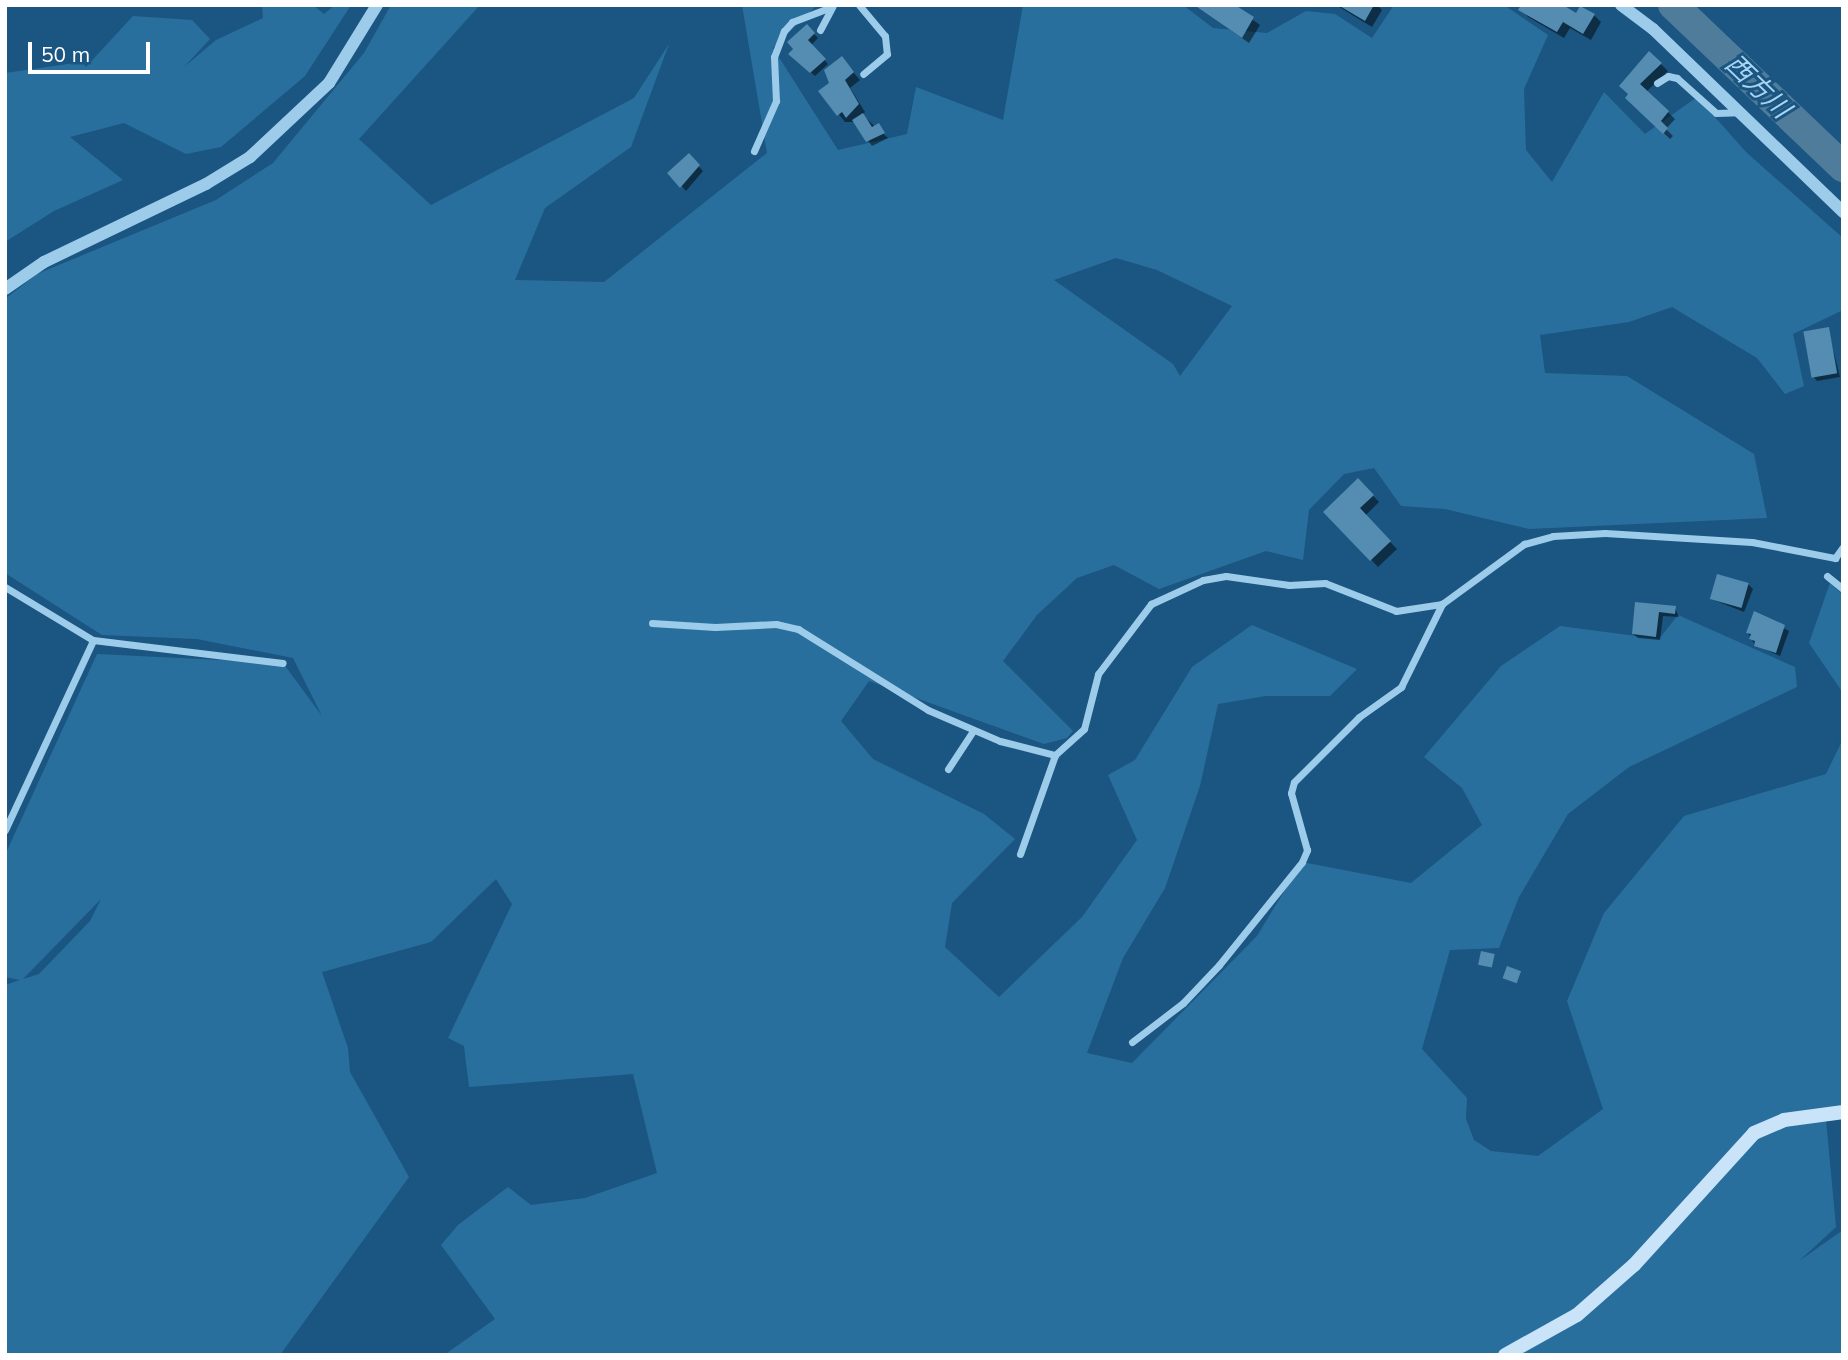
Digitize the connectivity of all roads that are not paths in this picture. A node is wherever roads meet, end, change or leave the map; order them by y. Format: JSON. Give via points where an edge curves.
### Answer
{"nodes":[{"id":1,"x":377,"y":5,"type":"edge"},
{"id":2,"x":859,"y":5,"type":"edge"},
{"id":3,"x":1621,"y":5,"type":"edge"},
{"id":4,"x":832,"y":6,"type":"edge"},
{"id":5,"x":820,"y":30,"type":"dead end"},
{"id":6,"x":863,"y":74,"type":"dead end"},
{"id":7,"x":1657,"y":83,"type":"dead end"},
{"id":8,"x":1740,"y":112,"type":"junction"},
{"id":9,"x":754,"y":151,"type":"dead end"},
{"id":10,"x":1843,"y":212,"type":"edge"},
{"id":11,"x":5,"y":289,"type":"edge"},
{"id":12,"x":1843,"y":547,"type":"edge"},
{"id":13,"x":1827,"y":576,"type":"dead end"},
{"id":14,"x":5,"y":587,"type":"edge"},
{"id":15,"x":1843,"y":589,"type":"edge"},
{"id":16,"x":1443,"y":604,"type":"junction"},
{"id":17,"x":652,"y":623,"type":"dead end"},
{"id":18,"x":93,"y":640,"type":"junction"},
{"id":19,"x":283,"y":663,"type":"dead end"},
{"id":20,"x":973,"y":731,"type":"junction"},
{"id":21,"x":1055,"y":755,"type":"junction"},
{"id":22,"x":948,"y":769,"type":"dead end"},
{"id":23,"x":5,"y":831,"type":"edge"},
{"id":24,"x":1020,"y":854,"type":"dead end"},
{"id":25,"x":1132,"y":1042,"type":"dead end"},
{"id":26,"x":1843,"y":1112,"type":"edge"},
{"id":27,"x":1505,"y":1355,"type":"edge"}],
"edges":[{"from":1,"to":11,"type":"street","via":[[329,83],[250,157],[206,184],[44,262]]},
{"from":2,"to":6,"type":"street","via":[[885,36],[887,54]]},
{"from":3,"to":8,"type":"street","via":[[1653,29]]},
{"from":4,"to":5,"type":"street"},
{"from":4,"to":9,"type":"street","via":[[792,22],[784,31],[774,57],[776,101]]},
{"from":7,"to":8,"type":"street","via":[[1668,76],[1677,78],[1716,113]]},
{"from":8,"to":10,"type":"street"},
{"from":12,"to":16,"type":"street","via":[[1835,558],[1752,542],[1605,533],[1553,536],[1524,544]]},
{"from":13,"to":15,"type":"street"},
{"from":14,"to":18,"type":"street"},
{"from":16,"to":21,"type":"street","via":[[1396,611],[1325,583],[1289,585],[1226,576],[1203,580],[1151,604],[1098,674],[1084,729]]},
{"from":16,"to":25,"type":"street","via":[[1401,687],[1359,718],[1294,782],[1291,793],[1307,850],[1302,862],[1219,965],[1182,1003]]},
{"from":17,"to":20,"type":"street","via":[[776,624],[798,629],[928,710]]},
{"from":18,"to":19,"type":"street"},
{"from":18,"to":23,"type":"street"},
{"from":20,"to":21,"type":"street"},
{"from":20,"to":22,"type":"street"},
{"from":21,"to":24,"type":"street"},
{"from":26,"to":27,"type":"main road","via":[[1784,1120],[1754,1133],[1634,1265],[1577,1315]]}]}
